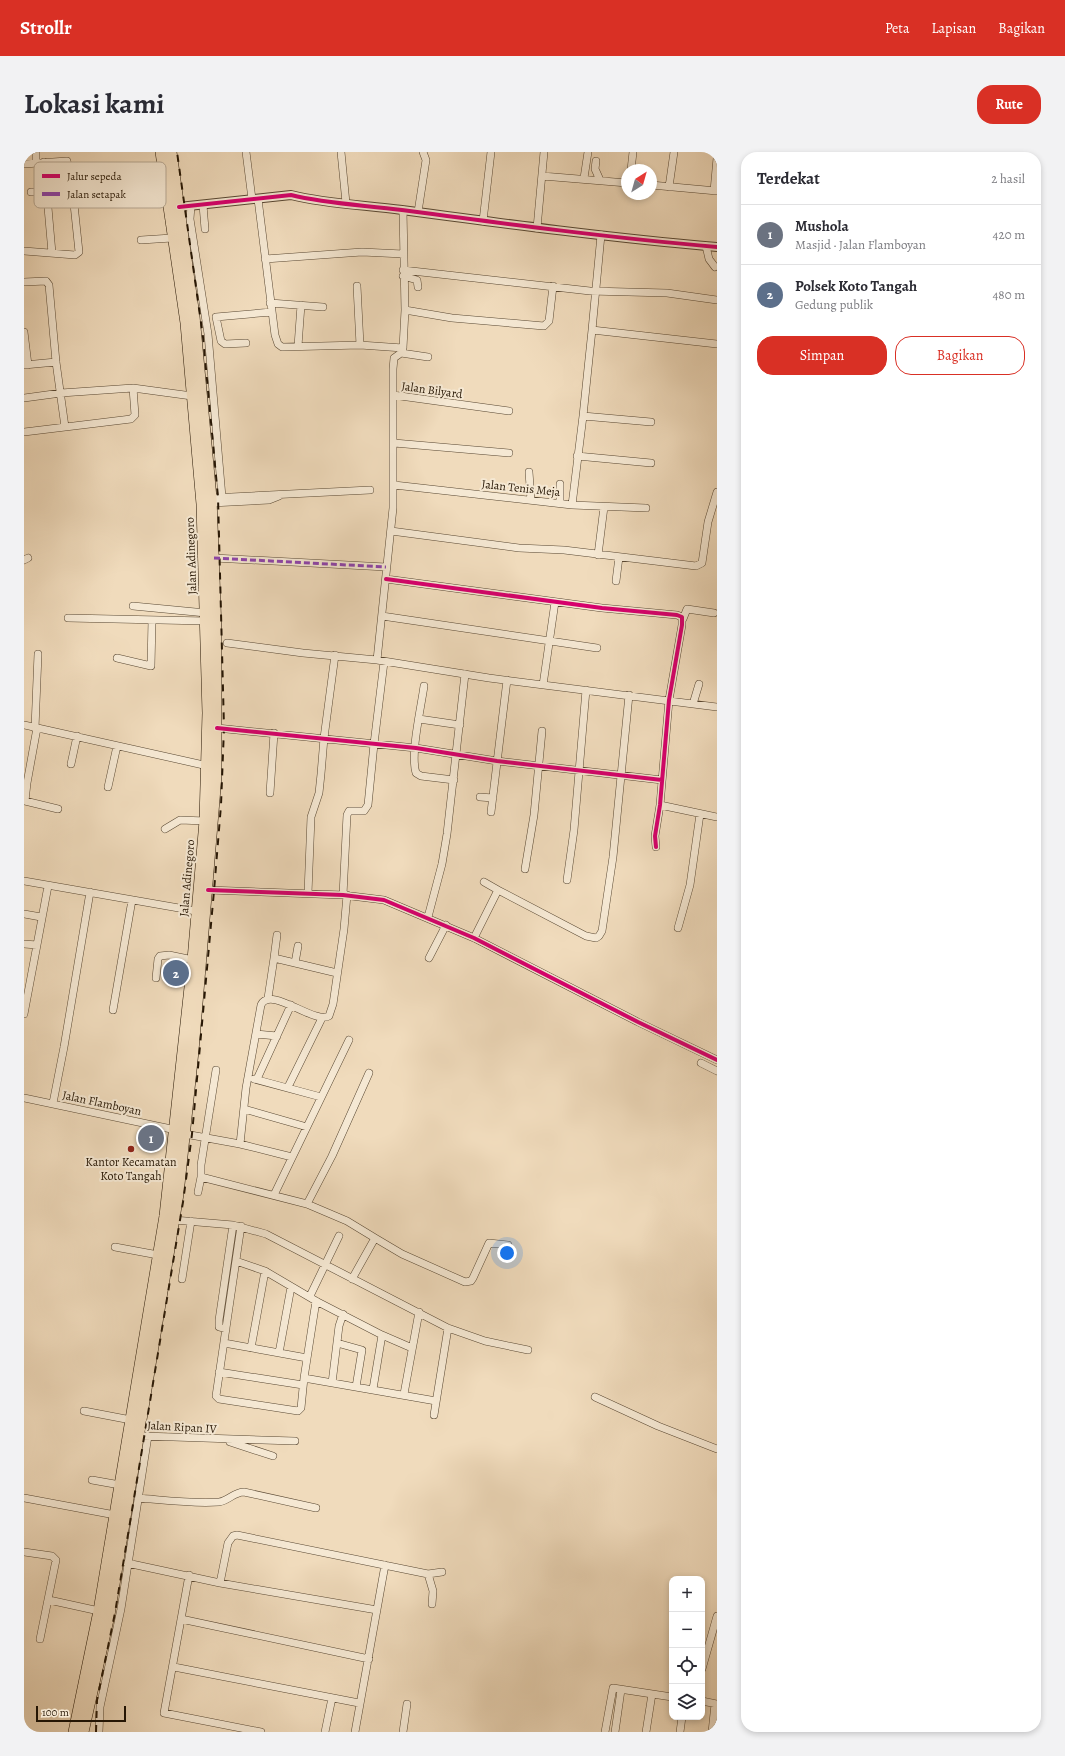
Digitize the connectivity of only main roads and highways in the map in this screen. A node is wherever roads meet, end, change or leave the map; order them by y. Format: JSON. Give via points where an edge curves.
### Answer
{"nodes":[{"id":1,"x":160,"y":152,"type":"edge"},
{"id":2,"x":171,"y":152,"type":"edge"},
{"id":3,"x":162,"y":162,"type":"edge"},
{"id":4,"x":166,"y":188,"type":"edge"},
{"id":5,"x":211,"y":632,"type":"junction"},
{"id":6,"x":212,"y":651,"type":"junction"},
{"id":7,"x":180,"y":1132,"type":"junction"},
{"id":8,"x":150,"y":1339,"type":"junction"},
{"id":9,"x":148,"y":1351,"type":"junction"},
{"id":10,"x":74,"y":1732,"type":"edge"},
{"id":11,"x":83,"y":1732,"type":"edge"}],
"edges":[{"from":1,"to":3,"type":"highway","name":"Jalan Adinegoro"},
{"from":2,"to":5,"type":"highway","via":[[194,316],[215,499]]},
{"from":4,"to":5,"type":"highway","name":"Jalan Adinegoro","via":[[186,323],[202,504],[206,617]]},
{"from":5,"to":6,"type":"highway"},
{"from":6,"to":7,"type":"highway","name":"Jalan Adinegoro","via":[[205,821]]},
{"from":6,"to":7,"type":"highway","via":[[217,728],[216,776],[208,890]]},
{"from":7,"to":8,"type":"highway","via":[[158,1255]]},
{"from":7,"to":8,"type":"highway","via":[[174,1220]]},
{"from":8,"to":9,"type":"highway"},
{"from":9,"to":10,"type":"highway","via":[[131,1420],[99,1612]]},
{"from":9,"to":11,"type":"highway","via":[[143,1436],[109,1615]]}]}
